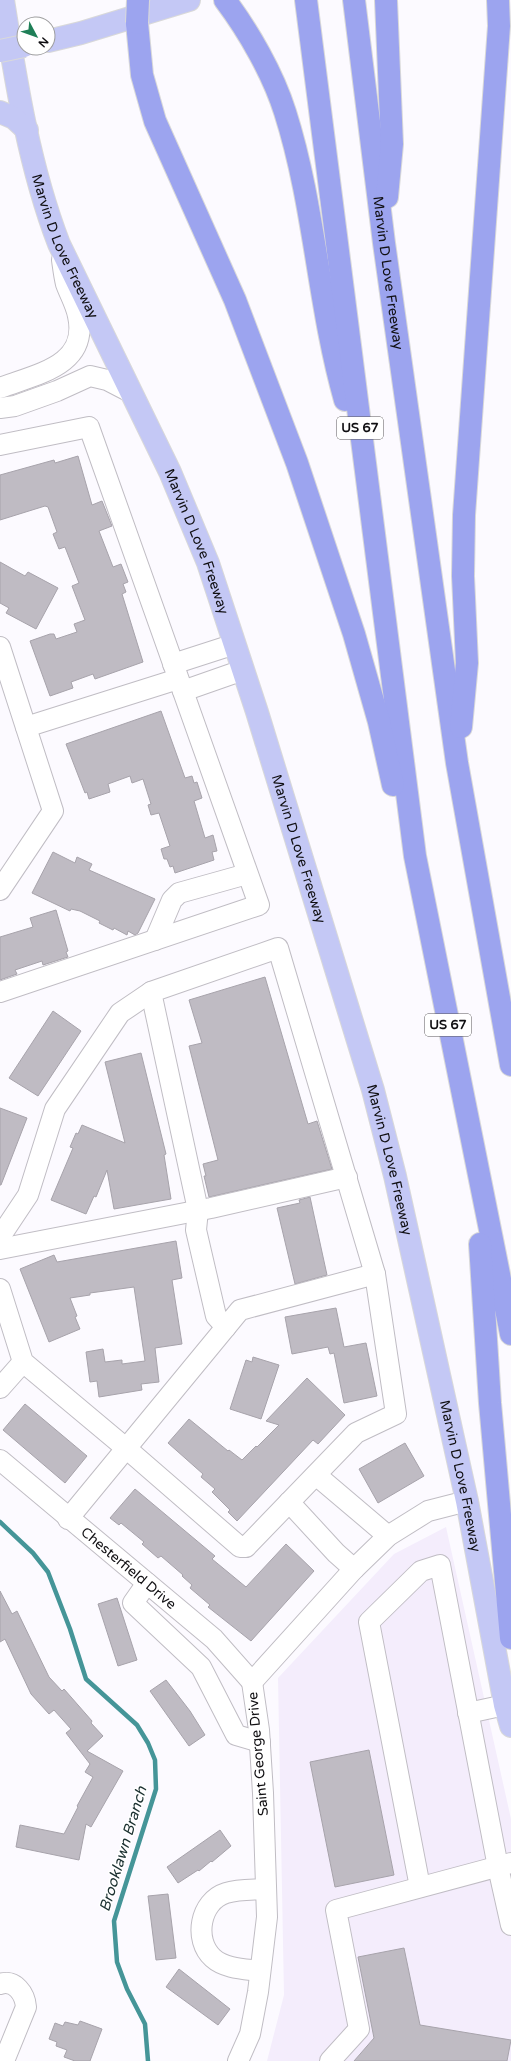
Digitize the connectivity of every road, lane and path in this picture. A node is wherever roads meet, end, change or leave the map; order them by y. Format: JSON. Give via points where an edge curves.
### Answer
{"nodes":[{"id":1,"x":3,"y":0,"type":"edge"},
{"id":2,"x":138,"y":0,"type":"edge"},
{"id":3,"x":189,"y":0,"type":"edge"},
{"id":4,"x":225,"y":0,"type":"edge"},
{"id":5,"x":306,"y":0,"type":"edge"},
{"id":6,"x":354,"y":0,"type":"edge"},
{"id":7,"x":386,"y":0,"type":"edge"},
{"id":8,"x":498,"y":0,"type":"edge"},
{"id":9,"x":56,"y":39,"type":"edge"},
{"id":10,"x":16,"y":48,"type":"edge"},
{"id":11,"x":0,"y":51,"type":"edge"},
{"id":12,"x":0,"y":112,"type":"edge"},
{"id":13,"x":27,"y":130,"type":"junction"},
{"id":14,"x":384,"y":243,"type":"junction"},
{"id":15,"x":59,"y":244,"type":"junction"},
{"id":16,"x":0,"y":388,"type":"edge"},
{"id":17,"x":132,"y":393,"type":"junction"},
{"id":18,"x":0,"y":408,"type":"edge"},
{"id":19,"x":0,"y":445,"type":"edge"},
{"id":20,"x":365,"y":468,"type":"junction"},
{"id":21,"x":235,"y":644,"type":"junction"},
{"id":22,"x":0,"y":647,"type":"edge"},
{"id":23,"x":243,"y":670,"type":"junction"},
{"id":24,"x":178,"y":678,"type":"junction"},
{"id":25,"x":26,"y":727,"type":"junction"},
{"id":26,"x":457,"y":762,"type":"junction"},
{"id":27,"x":415,"y":856,"type":"junction"},
{"id":28,"x":247,"y":874,"type":"junction"},
{"id":29,"x":0,"y":890,"type":"edge"},
{"id":30,"x":155,"y":940,"type":"junction"},
{"id":31,"x":0,"y":992,"type":"edge"},
{"id":32,"x":152,"y":992,"type":"junction"},
{"id":33,"x":511,"y":1066,"type":"edge"},
{"id":34,"x":346,"y":1177,"type":"junction"},
{"id":35,"x":482,"y":1194,"type":"junction"},
{"id":36,"x":198,"y":1210,"type":"junction"},
{"id":37,"x":0,"y":1237,"type":"edge"},
{"id":38,"x":0,"y":1249,"type":"edge"},
{"id":39,"x":375,"y":1274,"type":"junction"},
{"id":40,"x":0,"y":1289,"type":"edge"},
{"id":41,"x":226,"y":1327,"type":"junction"},
{"id":42,"x":511,"y":1334,"type":"edge"},
{"id":43,"x":23,"y":1362,"type":"junction"},
{"id":44,"x":0,"y":1388,"type":"edge"},
{"id":45,"x":127,"y":1449,"type":"junction"},
{"id":46,"x":0,"y":1460,"type":"edge"},
{"id":47,"x":316,"y":1475,"type":"junction"},
{"id":48,"x":467,"y":1501,"type":"junction"},
{"id":49,"x":289,"y":1502,"type":"junction"},
{"id":50,"x":68,"y":1519,"type":"junction"},
{"id":51,"x":388,"y":1536,"type":"junction"},
{"id":52,"x":354,"y":1569,"type":"junction"},
{"id":53,"x":147,"y":1583,"type":"junction"},
{"id":54,"x":511,"y":1638,"type":"edge"},
{"id":55,"x":252,"y":1682,"type":"junction"},
{"id":56,"x":468,"y":1713,"type":"junction"},
{"id":57,"x":508,"y":1716,"type":"edge"},
{"id":58,"x":260,"y":1742,"type":"junction"},
{"id":59,"x":504,"y":1865,"type":"edge"},
{"id":60,"x":420,"y":1887,"type":"junction"},
{"id":61,"x":266,"y":1889,"type":"junction"},
{"id":62,"x":511,"y":1925,"type":"edge"},
{"id":63,"x":260,"y":1971,"type":"junction"},
{"id":64,"x":0,"y":1984,"type":"edge"},
{"id":65,"x":4,"y":2061,"type":"edge"},
{"id":66,"x":238,"y":2061,"type":"edge"},
{"id":67,"x":330,"y":2061,"type":"edge"}],
"edges":[{"from":1,"to":13,"type":"main road","name":"Marvin D Love Freeway"},
{"from":2,"to":27,"type":"highway","bridge":true,"via":[[137,23],[142,75],[155,121],[235,300],[297,464],[354,634],[379,722],[402,834]]},
{"from":3,"to":9,"type":"main road","via":[[81,34]]},
{"from":4,"to":20,"type":"highway","via":[[263,61],[285,111],[306,191],[336,370]]},
{"from":5,"to":20,"type":"highway","number":"US 67"},
{"from":6,"to":14,"type":"highway","name":"Marvin D Love Freeway"},
{"from":7,"to":14,"type":"highway","via":[[392,144]]},
{"from":8,"to":26,"type":"highway","via":[[499,34],[464,515],[467,663]]},
{"from":10,"to":11,"type":"main road","bridge":true},
{"from":12,"to":13,"type":"main road","via":[[14,118]]},
{"from":13,"to":15,"type":"main road","name":"Marvin D Love Freeway","via":[[50,220]]},
{"from":14,"to":26,"type":"highway","name":"Marvin D Love Freeway"},
{"from":15,"to":16,"type":"street","via":[[66,283],[78,315],[78,344],[71,356],[59,365]]},
{"from":15,"to":17,"type":"main road","name":"Marvin D Love Freeway"},
{"from":17,"to":18,"type":"street","via":[[106,380],[90,376],[15,406]]},
{"from":17,"to":21,"type":"main road","name":"Marvin D Love Freeway","via":[[170,472],[208,563]]},
{"from":19,"to":24,"type":"street","via":[[89,427]]},
{"from":20,"to":27,"type":"highway","number":"US 67"},
{"from":21,"to":23,"type":"main road","name":"Marvin D Love Freeway"},
{"from":21,"to":24,"type":"street"},
{"from":22,"to":25,"type":"street"},
{"from":23,"to":24,"type":"street"},
{"from":23,"to":48,"type":"main road","name":"Marvin D Love Freeway","via":[[373,1090],[395,1176]]},
{"from":24,"to":25,"type":"street"},
{"from":24,"to":28,"type":"street"},
{"from":25,"to":29,"type":"street","via":[[53,811]]},
{"from":26,"to":33,"type":"highway","name":"Marvin D Love Freeway"},
{"from":27,"to":35,"type":"highway","number":"US 67"},
{"from":28,"to":30,"type":"street","via":[[179,893],[172,900]]},
{"from":28,"to":30,"type":"street","via":[[259,905]]},
{"from":30,"to":31,"type":"street"},
{"from":32,"to":34,"type":"street","via":[[278,948]]},
{"from":32,"to":36,"type":"street"},
{"from":32,"to":37,"type":"street","via":[[120,1013],[55,1109],[28,1195]]},
{"from":34,"to":36,"type":"street"},
{"from":34,"to":39,"type":"street"},
{"from":35,"to":42,"type":"highway","number":"US 67"},
{"from":35,"to":54,"type":"highway","via":[[480,1243],[490,1403]]},
{"from":36,"to":38,"type":"street"},
{"from":36,"to":41,"type":"street","via":[[196,1230],[216,1316]]},
{"from":39,"to":41,"type":"street","via":[[240,1310]]},
{"from":39,"to":47,"type":"street","via":[[396,1414],[356,1433]]},
{"from":40,"to":43,"type":"street"},
{"from":41,"to":45,"type":"street"},
{"from":43,"to":44,"type":"street"},
{"from":43,"to":45,"type":"street"},
{"from":45,"to":49,"type":"street","via":[[240,1547],[246,1547]]},
{"from":45,"to":50,"type":"street"},
{"from":46,"to":50,"type":"street","name":"Chesterfield Drive"},
{"from":47,"to":49,"type":"street"},
{"from":47,"to":51,"type":"street"},
{"from":48,"to":51,"type":"street","name":"Saint George Drive","via":[[428,1511]]},
{"from":48,"to":57,"type":"main road","name":"Marvin D Love Freeway"},
{"from":49,"to":52,"type":"street"},
{"from":50,"to":53,"type":"street","name":"Chesterfield Drive"},
{"from":51,"to":52,"type":"street","name":"Saint George Drive"},
{"from":52,"to":55,"type":"street","name":"Saint George Drive"},
{"from":53,"to":55,"type":"street","name":"Chesterfield Drive","via":[[214,1639]]},
{"from":53,"to":58,"type":"street","via":[[132,1603],[201,1667],[236,1735]]},
{"from":55,"to":58,"type":"street","name":"Saint George Drive"},
{"from":56,"to":57,"type":"street"},
{"from":56,"to":59,"type":"street"},
{"from":56,"to":60,"type":"street","via":[[440,1566],[421,1571],[370,1622]]},
{"from":58,"to":61,"type":"street","name":"Saint George Drive"},
{"from":59,"to":60,"type":"street"},
{"from":59,"to":62,"type":"street"},
{"from":60,"to":67,"type":"street","via":[[336,1910],[359,2029]]},
{"from":61,"to":63,"type":"street","name":"Saint George Drive","via":[[267,1916]]},
{"from":61,"to":63,"type":"street","via":[[225,1893],[205,1910],[202,1923],[202,1939],[214,1959],[228,1966]]},
{"from":63,"to":66,"type":"street","name":"Saint George Drive","via":[[250,2034]]},
{"from":64,"to":65,"type":"street","via":[[18,1987],[25,1997],[26,2007]]}]}
